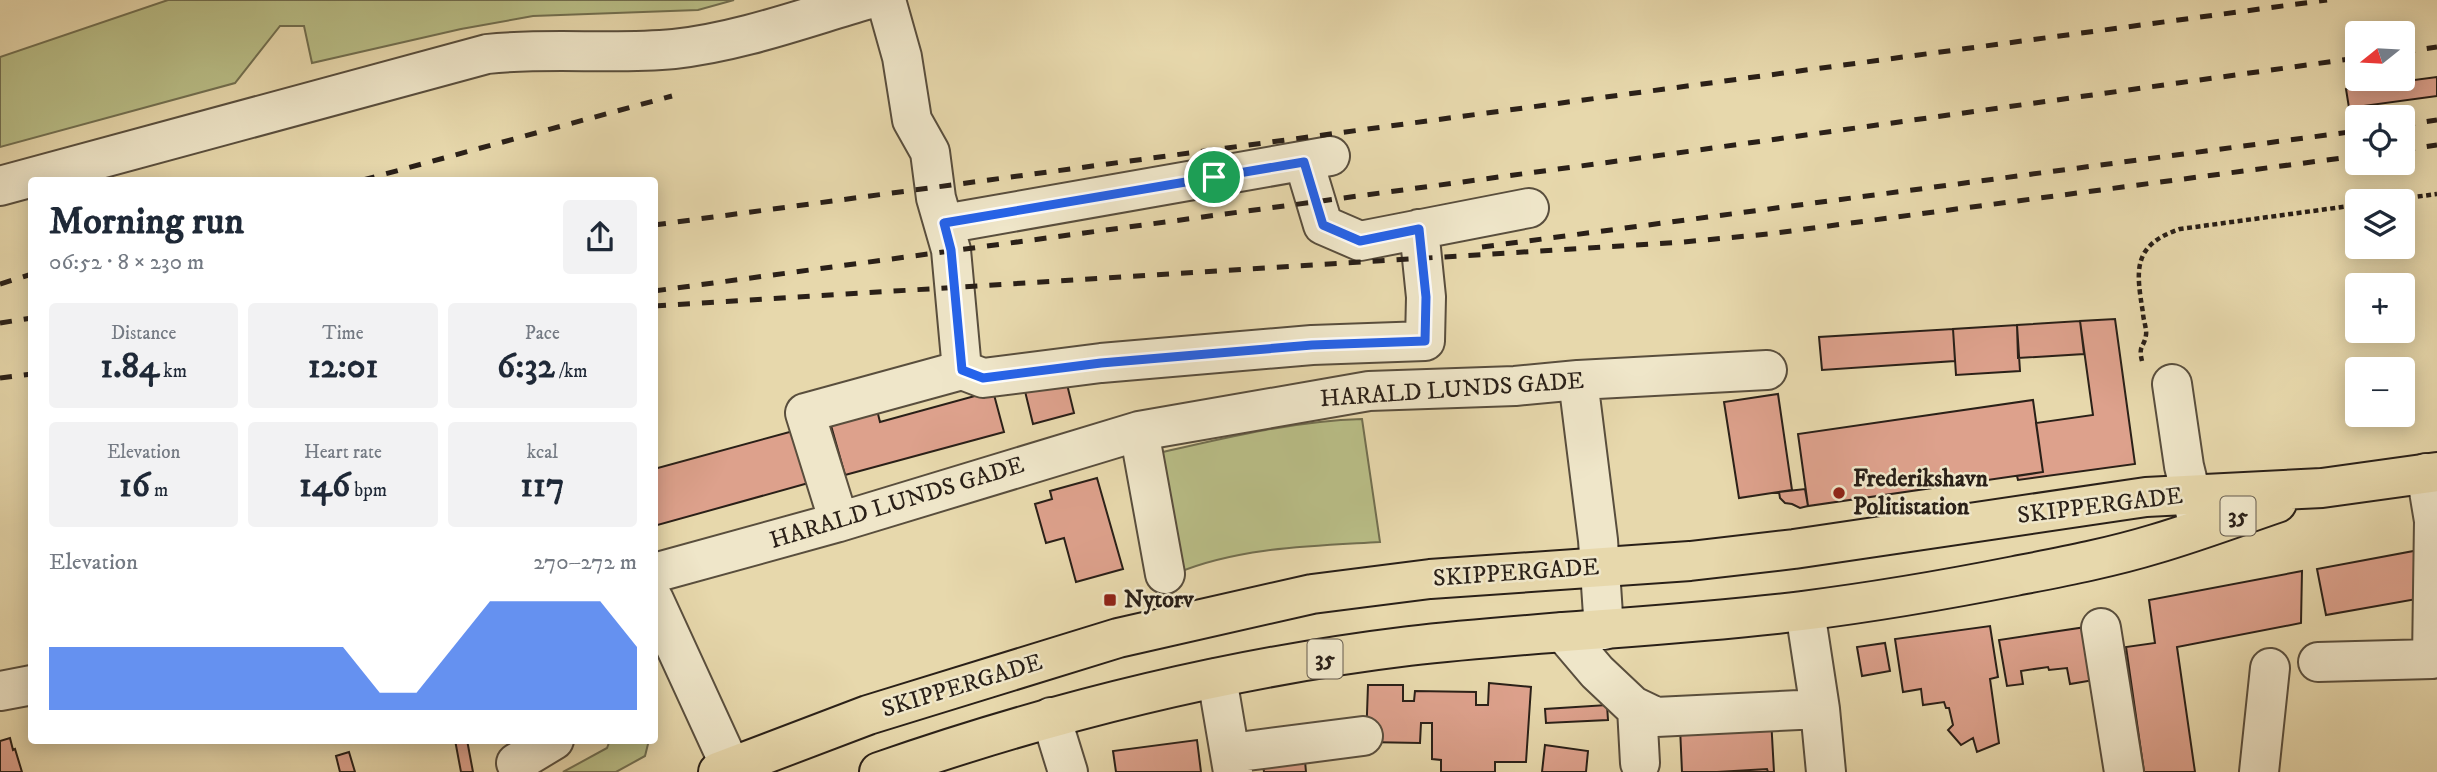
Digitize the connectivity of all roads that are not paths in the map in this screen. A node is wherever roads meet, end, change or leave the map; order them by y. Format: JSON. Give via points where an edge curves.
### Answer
{"nodes":[{"id":1,"x":866,"y":0,"type":"edge"},
{"id":2,"x":886,"y":0,"type":"edge"},
{"id":3,"x":33,"y":177,"type":"edge"},
{"id":4,"x":28,"y":178,"type":"edge"},
{"id":5,"x":0,"y":186,"type":"edge"},
{"id":6,"x":1529,"y":208,"type":"dead end"},
{"id":7,"x":944,"y":223,"type":"junction"},
{"id":8,"x":1419,"y":229,"type":"junction"},
{"id":9,"x":962,"y":370,"type":"junction"},
{"id":10,"x":1767,"y":370,"type":"dead end"},
{"id":11,"x":1578,"y":380,"type":"junction"},
{"id":12,"x":2172,"y":384,"type":"dead end"},
{"id":13,"x":1139,"y":430,"type":"junction"},
{"id":14,"x":2432,"y":472,"type":"edge"},
{"id":15,"x":2195,"y":512,"type":"junction"},
{"id":16,"x":839,"y":522,"type":"junction"},
{"id":17,"x":1600,"y":566,"type":"junction"},
{"id":18,"x":658,"y":572,"type":"edge"},
{"id":19,"x":1165,"y":574,"type":"dead end"},
{"id":20,"x":658,"y":609,"type":"edge"},
{"id":21,"x":1805,"y":611,"type":"junction"},
{"id":22,"x":2101,"y":628,"type":"dead end"},
{"id":23,"x":1604,"y":630,"type":"junction"},
{"id":24,"x":1563,"y":632,"type":"junction"},
{"id":25,"x":2318,"y":662,"type":"dead end"},
{"id":26,"x":2270,"y":668,"type":"dead end"},
{"id":27,"x":1217,"y":678,"type":"junction"},
{"id":28,"x":28,"y":686,"type":"edge"},
{"id":29,"x":0,"y":691,"type":"edge"},
{"id":30,"x":1637,"y":708,"type":"junction"},
{"id":31,"x":1821,"y":709,"type":"junction"},
{"id":32,"x":1051,"y":717,"type":"junction"},
{"id":33,"x":1363,"y":736,"type":"dead end"},
{"id":34,"x":547,"y":744,"type":"edge"},
{"id":35,"x":516,"y":763,"type":"dead end"},
{"id":36,"x":1232,"y":763,"type":"edge"},
{"id":37,"x":1640,"y":763,"type":"dead end"},
{"id":38,"x":731,"y":770,"type":"edge"},
{"id":39,"x":879,"y":772,"type":"edge"},
{"id":40,"x":1068,"y":772,"type":"edge"},
{"id":41,"x":1826,"y":772,"type":"edge"},
{"id":42,"x":2124,"y":772,"type":"edge"},
{"id":43,"x":2259,"y":772,"type":"edge"}],
"edges":[{"from":1,"to":3,"type":"street","via":[[718,42],[675,49],[487,54]]},
{"from":2,"to":7,"type":"street","via":[[912,120],[930,152]]},
{"from":4,"to":5,"type":"street"},
{"from":6,"to":8,"type":"street"},
{"from":7,"to":8,"type":"street","via":[[1317,159],[1323,225],[1360,241]]},
{"from":7,"to":9,"type":"street","via":[[951,250]]},
{"from":8,"to":9,"type":"street","via":[[1425,341],[1312,345],[983,378]]},
{"from":9,"to":16,"type":"street","via":[[805,413]]},
{"from":10,"to":11,"type":"street","name":"HARALD LUNDS GADE"},
{"from":11,"to":13,"type":"street","name":"HARALD LUNDS GADE","via":[[1369,391]]},
{"from":11,"to":17,"type":"street"},
{"from":12,"to":15,"type":"street"},
{"from":13,"to":16,"type":"street","name":"HARALD LUNDS GADE"},
{"from":13,"to":19,"type":"street"},
{"from":14,"to":15,"type":"main road","name":"SKIPPERGADE","number":"35"},
{"from":14,"to":25,"type":"street","via":[[2432,659]]},
{"from":15,"to":17,"type":"main road","name":"SKIPPERGADE","number":"35","via":[[2146,497],[1794,549]]},
{"from":15,"to":21,"type":"main road","name":"SKIPPERGADE","number":"35","via":[[2154,545],[1956,587]]},
{"from":16,"to":18,"type":"street","name":"HARALD LUNDS GADE"},
{"from":17,"to":23,"type":"street"},
{"from":17,"to":38,"type":"main road","name":"SKIPPERGADE","number":"35","via":[[1430,579],[1312,594],[1118,638],[868,715]]},
{"from":20,"to":38,"type":"street"},
{"from":21,"to":23,"type":"main road","name":"SKIPPERGADE","number":"35"},
{"from":21,"to":31,"type":"street"},
{"from":22,"to":42,"type":"street"},
{"from":23,"to":24,"type":"main road","name":"SKIPPERGADE","number":"35"},
{"from":24,"to":27,"type":"main road","name":"SKIPPERGADE","number":"35","via":[[1408,646]]},
{"from":24,"to":30,"type":"street"},
{"from":26,"to":43,"type":"street"},
{"from":27,"to":32,"type":"main road","name":"SKIPPERGADE","number":"35"},
{"from":27,"to":36,"type":"street"},
{"from":28,"to":29,"type":"street"},
{"from":30,"to":31,"type":"street","via":[[1656,717]]},
{"from":30,"to":37,"type":"street"},
{"from":31,"to":41,"type":"street"},
{"from":32,"to":39,"type":"main road","name":"SKIPPERGADE","number":"35"},
{"from":32,"to":40,"type":"street"},
{"from":33,"to":36,"type":"street"},
{"from":34,"to":35,"type":"street"}]}
